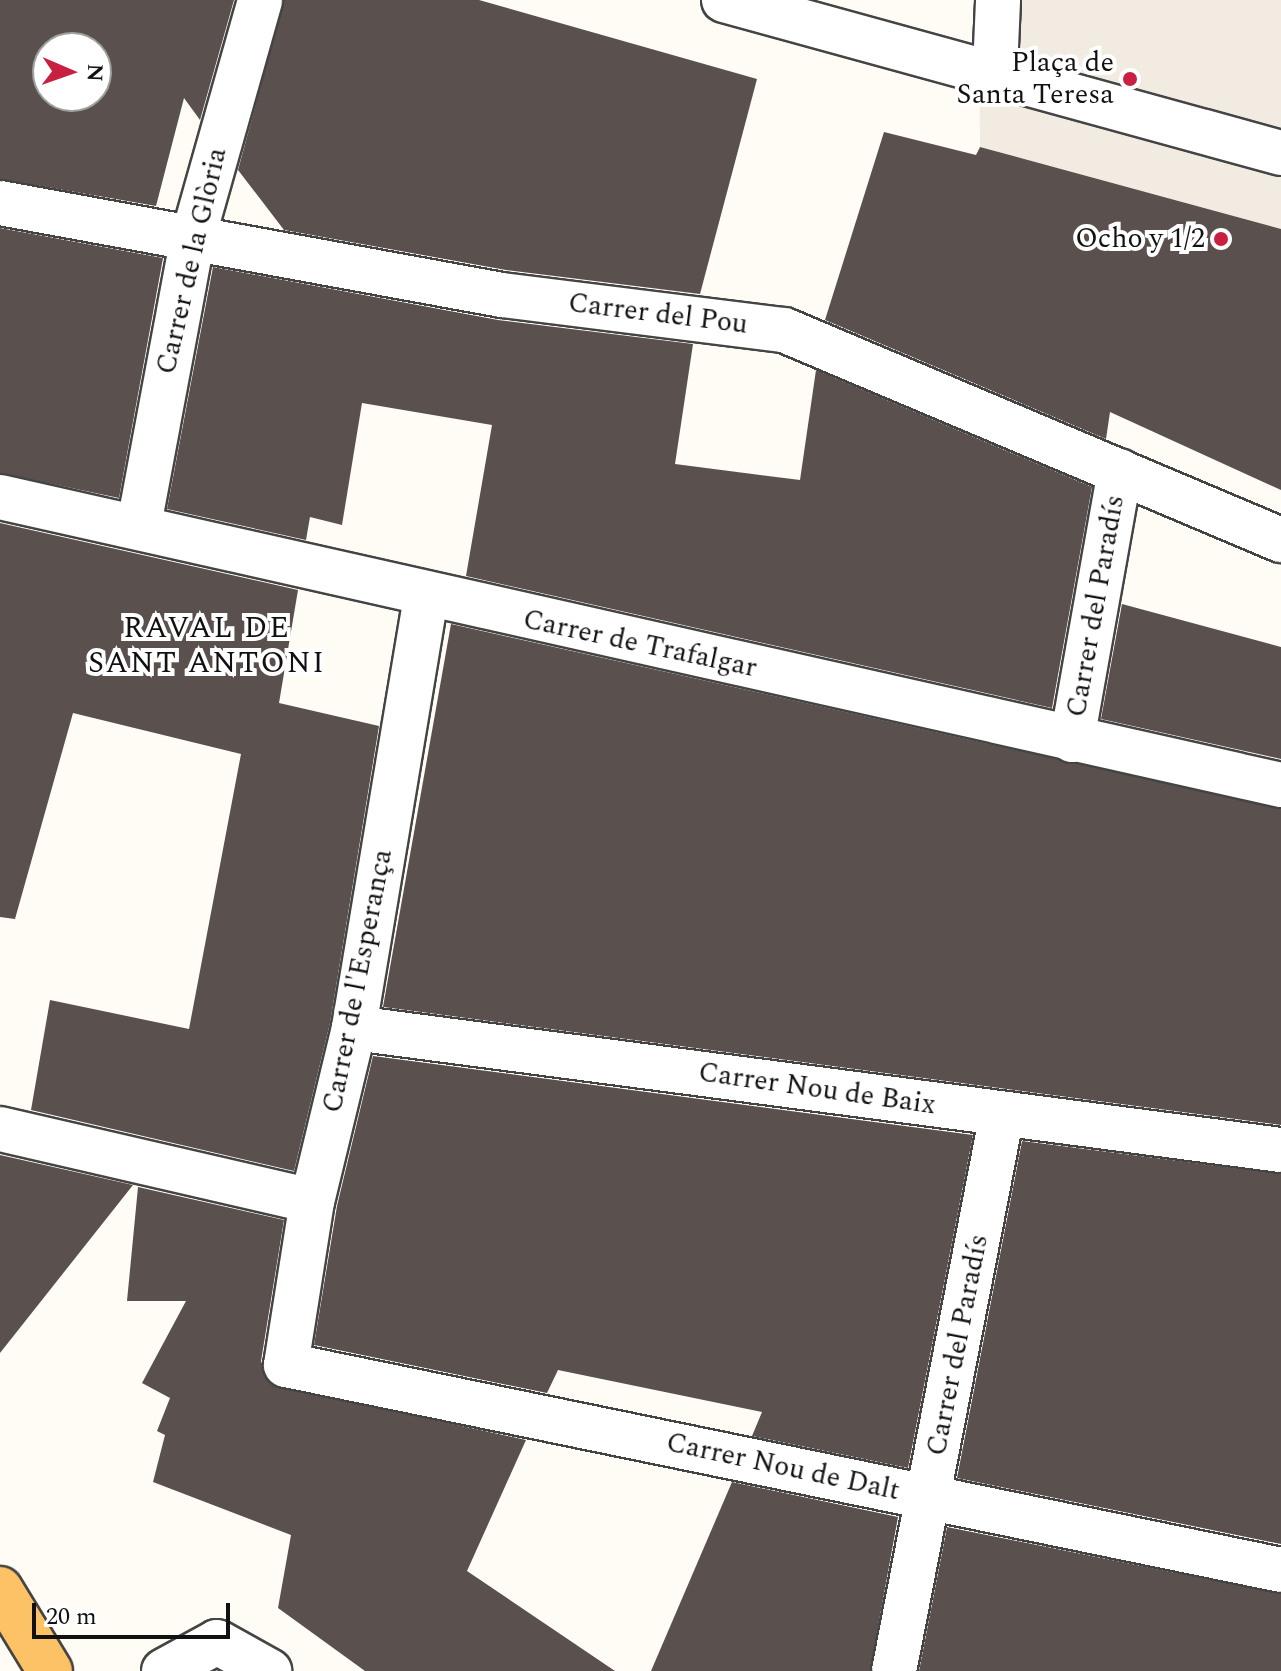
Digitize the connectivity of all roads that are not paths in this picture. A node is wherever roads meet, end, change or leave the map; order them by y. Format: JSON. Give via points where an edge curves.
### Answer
{"nodes":[{"id":1,"x":260,"y":0,"type":"edge"},
{"id":2,"x":724,"y":0,"type":"edge"},
{"id":3,"x":998,"y":0,"type":"edge"},
{"id":4,"x":995,"y":70,"type":"junction"},
{"id":5,"x":1281,"y":153,"type":"edge"},
{"id":6,"x":0,"y":203,"type":"edge"},
{"id":7,"x":192,"y":241,"type":"junction"},
{"id":8,"x":1120,"y":471,"type":"junction"},
{"id":9,"x":0,"y":497,"type":"edge"},
{"id":10,"x":139,"y":525,"type":"junction"},
{"id":11,"x":1281,"y":540,"type":"edge"},
{"id":12,"x":426,"y":597,"type":"junction"},
{"id":13,"x":1072,"y":740,"type":"junction"},
{"id":14,"x":1281,"y":785,"type":"edge"},
{"id":15,"x":354,"y":1028,"type":"junction"},
{"id":16,"x":1002,"y":1114,"type":"junction"},
{"id":17,"x":0,"y":1129,"type":"edge"},
{"id":18,"x":1281,"y":1150,"type":"edge"},
{"id":19,"x":312,"y":1201,"type":"junction"},
{"id":20,"x":286,"y":1365,"type":"joint"},
{"id":21,"x":928,"y":1497,"type":"junction"},
{"id":22,"x":1281,"y":1570,"type":"edge"},
{"id":23,"x":0,"y":1589,"type":"edge"},
{"id":24,"x":50,"y":1671,"type":"edge"},
{"id":25,"x":164,"y":1671,"type":"edge"},
{"id":26,"x":269,"y":1671,"type":"edge"},
{"id":27,"x":894,"y":1671,"type":"edge"}],
"edges":[{"from":1,"to":7,"type":"street","name":"Carrer de la Glòria"},
{"from":2,"to":4,"type":"street"},
{"from":3,"to":4,"type":"street"},
{"from":4,"to":5,"type":"street"},
{"from":6,"to":7,"type":"street","name":"Carrer del Pou"},
{"from":7,"to":8,"type":"street","name":"Carrer del Pou","via":[[502,295],[784,330]]},
{"from":7,"to":10,"type":"street","name":"Carrer de la Glòria"},
{"from":8,"to":11,"type":"street","name":"Carrer del Pou"},
{"from":8,"to":13,"type":"street","name":"Carrer del Paradís"},
{"from":9,"to":10,"type":"street","name":"Carrer de Trafalgar"},
{"from":10,"to":12,"type":"street","name":"Carrer de Trafalgar"},
{"from":12,"to":13,"type":"street","name":"Carrer de Trafalgar"},
{"from":12,"to":15,"type":"street","name":"Carrer de l'Esperança"},
{"from":13,"to":14,"type":"street","name":"Carrer de Trafalgar"},
{"from":15,"to":16,"type":"street","name":"Carrer Nou de Baix"},
{"from":15,"to":19,"type":"street","name":"Carrer de l'Esperança"},
{"from":16,"to":18,"type":"street","name":"Carrer Nou de Baix"},
{"from":16,"to":21,"type":"street","name":"Carrer del Paradís"},
{"from":17,"to":19,"type":"street"},
{"from":19,"to":20,"type":"street","name":"Carrer de l'Esperança"},
{"from":20,"to":21,"type":"street","name":"Carrer Nou de Dalt"},
{"from":21,"to":22,"type":"street","name":"Carrer Nou de Dalt"},
{"from":21,"to":27,"type":"street","name":"Carrer del Paradís"},
{"from":23,"to":24,"type":"main road"},
{"from":25,"to":26,"type":"street","via":[[217,1642]]}]}
